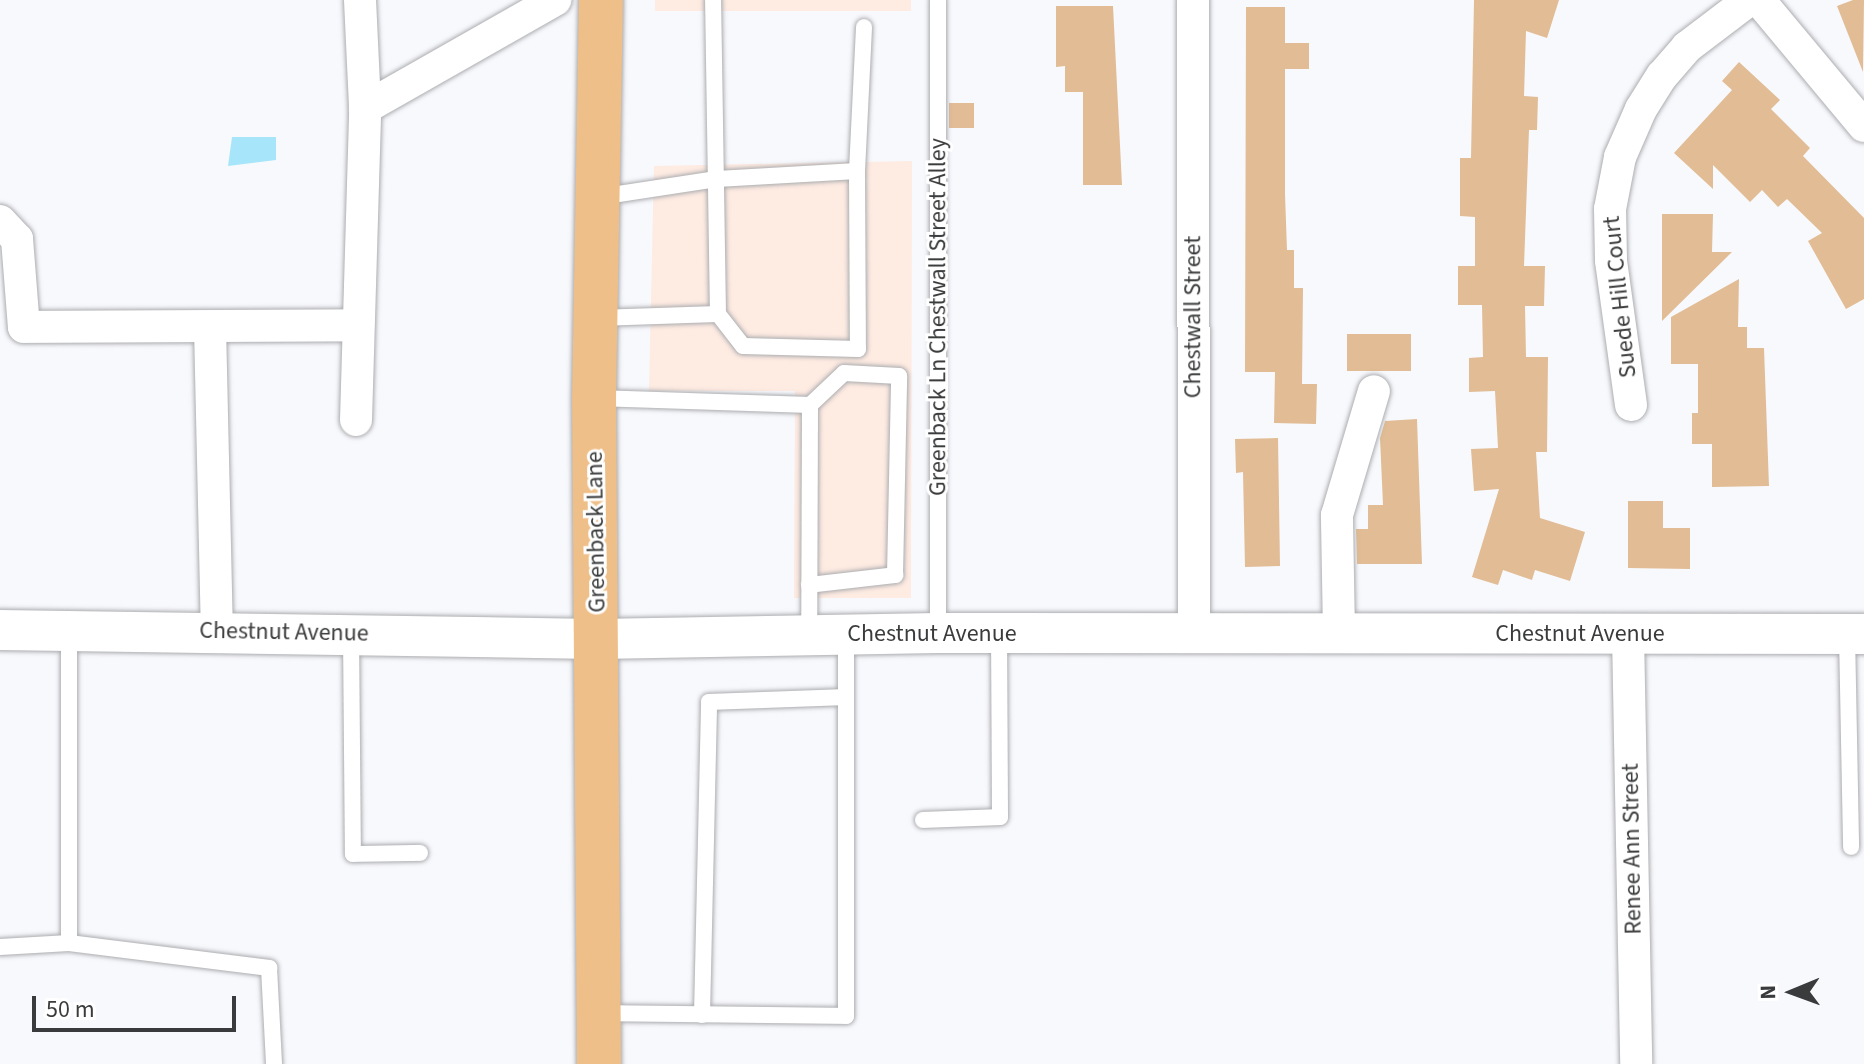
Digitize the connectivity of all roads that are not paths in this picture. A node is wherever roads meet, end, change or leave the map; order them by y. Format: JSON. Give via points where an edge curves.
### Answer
{"nodes":[{"id":1,"x":360,"y":0,"type":"edge"},
{"id":2,"x":555,"y":0,"type":"edge"},
{"id":3,"x":601,"y":0,"type":"edge"},
{"id":4,"x":713,"y":0,"type":"edge"},
{"id":5,"x":938,"y":0,"type":"edge"},
{"id":6,"x":1193,"y":0,"type":"edge"},
{"id":7,"x":1749,"y":0,"type":"edge"},
{"id":8,"x":1759,"y":0,"type":"edge"},
{"id":9,"x":864,"y":27,"type":"dead end"},
{"id":10,"x":365,"y":108,"type":"junction"},
{"id":11,"x":1864,"y":126,"type":"edge"},
{"id":12,"x":857,"y":171,"type":"junction"},
{"id":13,"x":717,"y":179,"type":"junction"},
{"id":14,"x":598,"y":198,"type":"junction"},
{"id":15,"x":0,"y":221,"type":"edge"},
{"id":16,"x":718,"y":314,"type":"junction"},
{"id":17,"x":596,"y":318,"type":"junction"},
{"id":18,"x":356,"y":325,"type":"junction"},
{"id":19,"x":210,"y":327,"type":"junction"},
{"id":20,"x":1374,"y":391,"type":"dead end"},
{"id":21,"x":594,"y":398,"type":"junction"},
{"id":22,"x":810,"y":405,"type":"junction"},
{"id":23,"x":1631,"y":405,"type":"dead end"},
{"id":24,"x":356,"y":420,"type":"dead end"},
{"id":25,"x":809,"y":585,"type":"junction"},
{"id":26,"x":0,"y":630,"type":"edge"},
{"id":27,"x":217,"y":630,"type":"junction"},
{"id":28,"x":69,"y":631,"type":"junction"},
{"id":29,"x":351,"y":633,"type":"junction"},
{"id":30,"x":938,"y":633,"type":"junction"},
{"id":31,"x":999,"y":633,"type":"junction"},
{"id":32,"x":1194,"y":633,"type":"junction"},
{"id":33,"x":1339,"y":634,"type":"junction"},
{"id":34,"x":1628,"y":634,"type":"junction"},
{"id":35,"x":1856,"y":634,"type":"edge"},
{"id":36,"x":828,"y":635,"type":"junction"},
{"id":37,"x":597,"y":639,"type":"junction"},
{"id":38,"x":846,"y":697,"type":"junction"},
{"id":39,"x":923,"y":820,"type":"dead end"},
{"id":40,"x":1851,"y":847,"type":"dead end"},
{"id":41,"x":420,"y":853,"type":"dead end"},
{"id":42,"x":69,"y":943,"type":"junction"},
{"id":43,"x":0,"y":947,"type":"edge"},
{"id":44,"x":598,"y":1013,"type":"junction"},
{"id":45,"x":702,"y":1015,"type":"junction"},
{"id":46,"x":274,"y":1064,"type":"edge"},
{"id":47,"x":599,"y":1064,"type":"edge"},
{"id":48,"x":1636,"y":1064,"type":"edge"}],
"edges":[{"from":1,"to":10,"type":"street"},
{"from":2,"to":10,"type":"street"},
{"from":3,"to":14,"type":"main road","name":"Greenback Lane"},
{"from":4,"to":13,"type":"lane"},
{"from":5,"to":30,"type":"lane","name":"Greenback Ln Chestwall Street Alley"},
{"from":6,"to":32,"type":"street","name":"Chestwall Street"},
{"from":7,"to":23,"type":"street","name":"Suede Hill Court","via":[[1687,47],[1662,76],[1620,157],[1610,209],[1611,260]]},
{"from":8,"to":11,"type":"street"},
{"from":9,"to":12,"type":"lane"},
{"from":10,"to":18,"type":"street"},
{"from":12,"to":13,"type":"lane"},
{"from":12,"to":16,"type":"lane","via":[[858,349],[743,346]]},
{"from":13,"to":14,"type":"lane"},
{"from":13,"to":16,"type":"lane"},
{"from":14,"to":17,"type":"main road","name":"Greenback Lane"},
{"from":15,"to":19,"type":"street","via":[[17,239],[24,327]]},
{"from":16,"to":17,"type":"lane"},
{"from":17,"to":21,"type":"main road","name":"Greenback Lane"},
{"from":18,"to":19,"type":"street"},
{"from":18,"to":24,"type":"street"},
{"from":19,"to":27,"type":"street"},
{"from":20,"to":33,"type":"street","via":[[1337,515]]},
{"from":21,"to":22,"type":"lane"},
{"from":21,"to":37,"type":"main road","name":"Greenback Lane"},
{"from":22,"to":25,"type":"lane"},
{"from":22,"to":25,"type":"lane","via":[[844,373],[899,376],[895,575]]},
{"from":25,"to":36,"type":"lane"},
{"from":26,"to":28,"type":"street","name":"Chestnut Avenue"},
{"from":27,"to":28,"type":"street","name":"Chestnut Avenue"},
{"from":27,"to":29,"type":"street","name":"Chestnut Avenue"},
{"from":28,"to":42,"type":"lane"},
{"from":29,"to":37,"type":"street","name":"Chestnut Avenue"},
{"from":29,"to":41,"type":"lane","via":[[353,854]]},
{"from":30,"to":31,"type":"street","name":"Chestnut Avenue"},
{"from":30,"to":36,"type":"street","name":"Chestnut Avenue"},
{"from":31,"to":32,"type":"street","name":"Chestnut Avenue"},
{"from":31,"to":39,"type":"lane","via":[[1000,817]]},
{"from":32,"to":33,"type":"street","name":"Chestnut Avenue"},
{"from":33,"to":34,"type":"street","name":"Chestnut Avenue"},
{"from":34,"to":35,"type":"street","name":"Chestnut Avenue"},
{"from":34,"to":48,"type":"street","name":"Renee Ann Street"},
{"from":35,"to":40,"type":"lane"},
{"from":36,"to":37,"type":"street","name":"Chestnut Avenue"},
{"from":36,"to":38,"type":"lane"},
{"from":37,"to":44,"type":"main road","name":"Greenback Lane"},
{"from":38,"to":45,"type":"lane","via":[[709,702]]},
{"from":38,"to":45,"type":"lane","via":[[846,1016]]},
{"from":42,"to":43,"type":"lane"},
{"from":42,"to":46,"type":"lane","via":[[269,968]]},
{"from":44,"to":45,"type":"lane"},
{"from":44,"to":47,"type":"main road","name":"Greenback Lane"}]}
